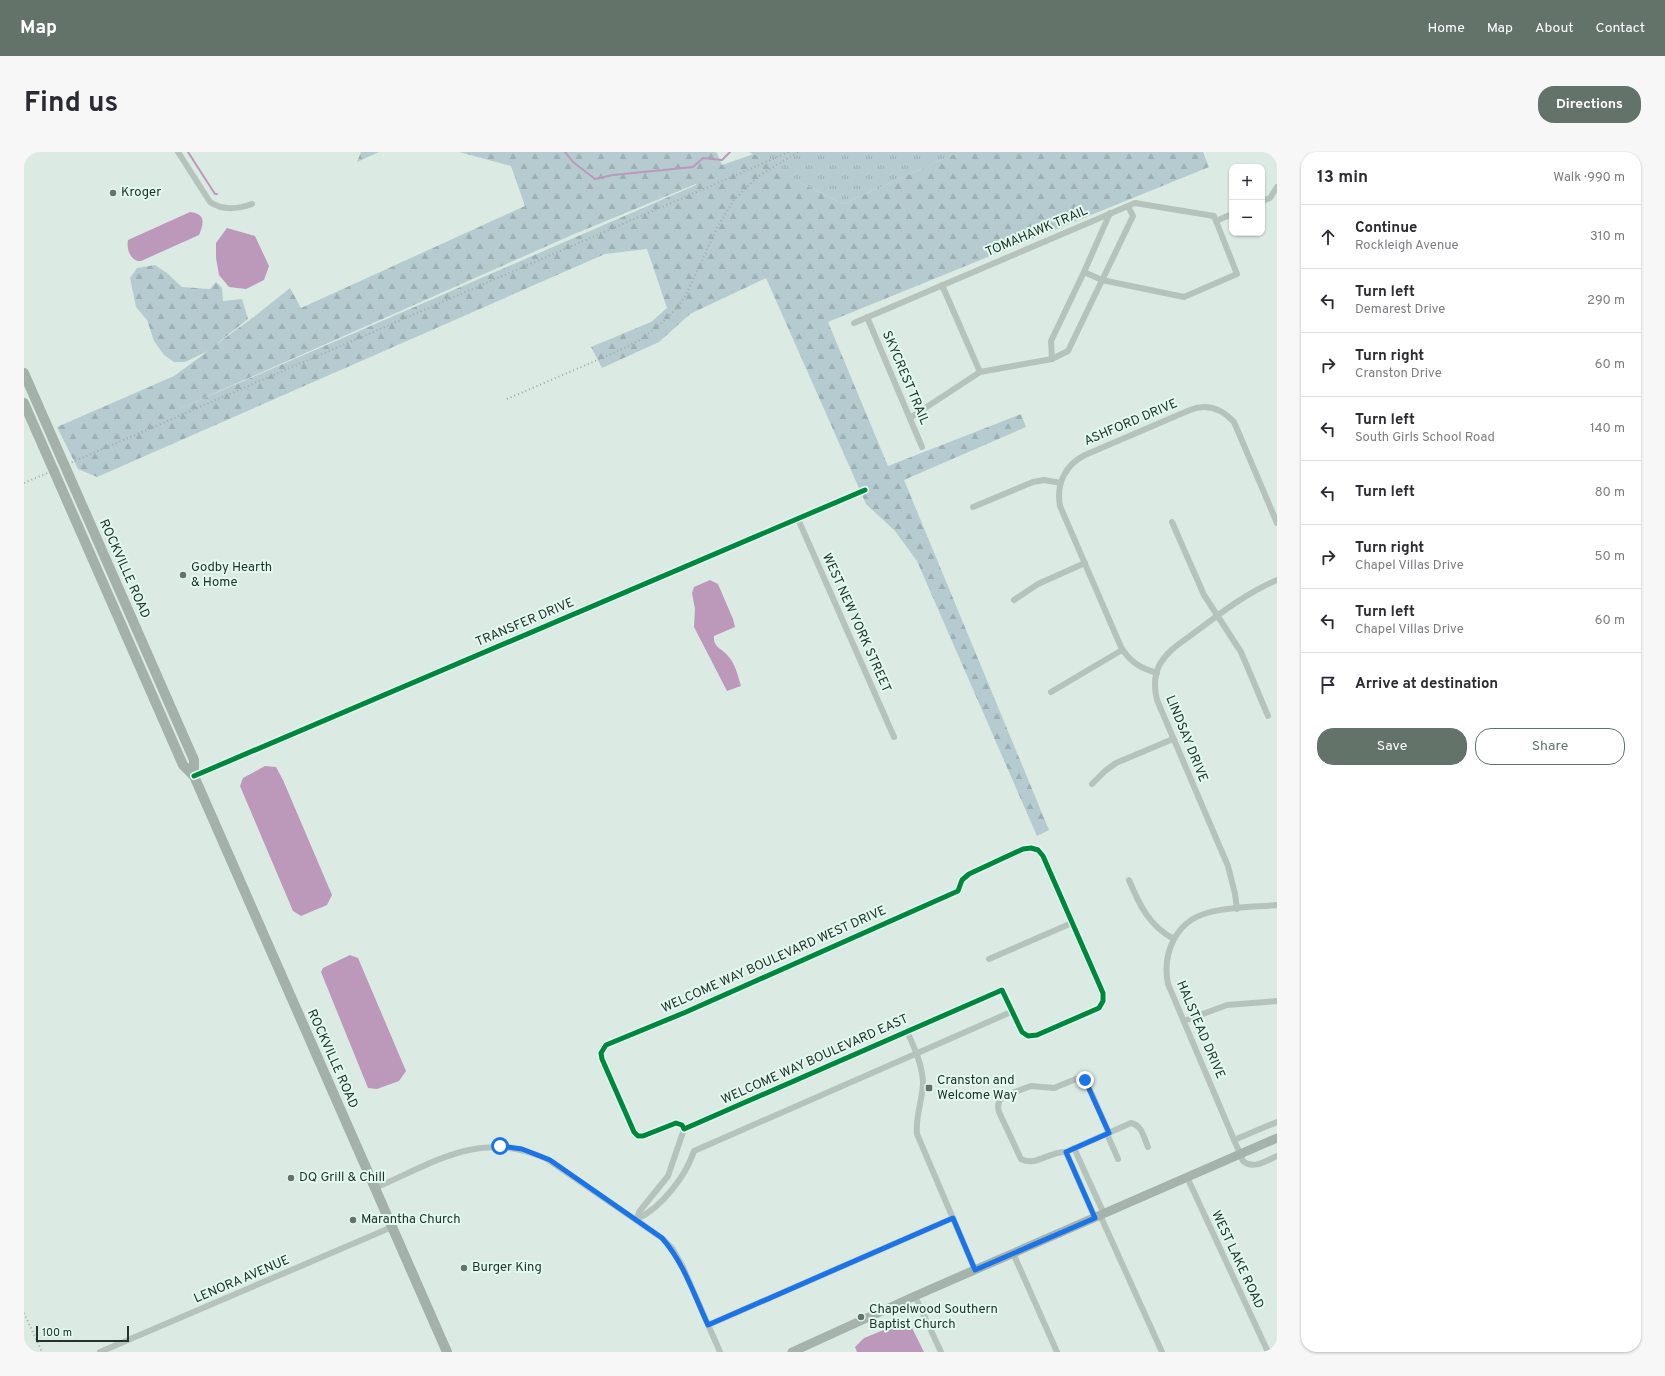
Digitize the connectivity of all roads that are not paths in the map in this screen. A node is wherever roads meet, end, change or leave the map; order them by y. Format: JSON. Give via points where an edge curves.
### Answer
{"nodes":[{"id":1,"x":178,"y":152,"type":"edge"},
{"id":2,"x":1277,"y":187,"type":"edge"},
{"id":3,"x":1265,"y":200,"type":"edge"},
{"id":4,"x":252,"y":204,"type":"dead end"},
{"id":5,"x":1128,"y":206,"type":"junction"},
{"id":6,"x":1110,"y":213,"type":"junction"},
{"id":7,"x":1229,"y":215,"type":"edge"},
{"id":8,"x":1216,"y":221,"type":"junction"},
{"id":9,"x":1084,"y":272,"type":"junction"},
{"id":10,"x":1102,"y":280,"type":"junction"},
{"id":11,"x":942,"y":285,"type":"junction"},
{"id":12,"x":867,"y":317,"type":"junction"},
{"id":13,"x":854,"y":323,"type":"dead end"},
{"id":14,"x":1052,"y":359,"type":"junction"},
{"id":15,"x":980,"y":372,"type":"junction"},
{"id":16,"x":24,"y":373,"type":"edge"},
{"id":17,"x":24,"y":403,"type":"edge"},
{"id":18,"x":910,"y":418,"type":"junction"},
{"id":19,"x":922,"y":447,"type":"dead end"},
{"id":20,"x":1061,"y":483,"type":"junction"},
{"id":21,"x":865,"y":490,"type":"dead end"},
{"id":22,"x":973,"y":507,"type":"dead end"},
{"id":23,"x":798,"y":519,"type":"junction"},
{"id":24,"x":1172,"y":522,"type":"dead end"},
{"id":25,"x":1277,"y":523,"type":"edge"},
{"id":26,"x":1085,"y":563,"type":"junction"},
{"id":27,"x":1277,"y":580,"type":"edge"},
{"id":28,"x":1014,"y":600,"type":"dead end"},
{"id":29,"x":1217,"y":616,"type":"junction"},
{"id":30,"x":1122,"y":650,"type":"junction"},
{"id":31,"x":1157,"y":673,"type":"junction"},
{"id":32,"x":1051,"y":692,"type":"dead end"},
{"id":33,"x":1268,"y":716,"type":"dead end"},
{"id":34,"x":894,"y":737,"type":"dead end"},
{"id":35,"x":1173,"y":739,"type":"junction"},
{"id":36,"x":194,"y":776,"type":"junction"},
{"id":37,"x":1092,"y":784,"type":"dead end"},
{"id":38,"x":1129,"y":880,"type":"dead end"},
{"id":39,"x":1277,"y":905,"type":"edge"},
{"id":40,"x":1237,"y":909,"type":"junction"},
{"id":41,"x":1072,"y":923,"type":"junction"},
{"id":42,"x":1174,"y":939,"type":"junction"},
{"id":43,"x":989,"y":959,"type":"dead end"},
{"id":44,"x":1277,"y":1001,"type":"edge"},
{"id":45,"x":1011,"y":1012,"type":"junction"},
{"id":46,"x":1184,"y":1021,"type":"junction"},
{"id":47,"x":907,"y":1031,"type":"junction"},
{"id":48,"x":917,"y":1053,"type":"junction"},
{"id":49,"x":1277,"y":1122,"type":"edge"},
{"id":50,"x":684,"y":1129,"type":"junction"},
{"id":51,"x":1108,"y":1133,"type":"junction"},
{"id":52,"x":1277,"y":1138,"type":"edge"},
{"id":53,"x":1234,"y":1140,"type":"junction"},
{"id":54,"x":1148,"y":1147,"type":"dead end"},
{"id":55,"x":1074,"y":1148,"type":"junction"},
{"id":56,"x":1066,"y":1152,"type":"junction"},
{"id":57,"x":1240,"y":1154,"type":"junction"},
{"id":58,"x":1277,"y":1156,"type":"edge"},
{"id":59,"x":1118,"y":1159,"type":"dead end"},
{"id":60,"x":1187,"y":1177,"type":"junction"},
{"id":61,"x":375,"y":1188,"type":"junction"},
{"id":62,"x":1099,"y":1216,"type":"junction"},
{"id":63,"x":953,"y":1218,"type":"junction"},
{"id":64,"x":637,"y":1219,"type":"junction"},
{"id":65,"x":392,"y":1227,"type":"junction"},
{"id":66,"x":1013,"y":1253,"type":"junction"},
{"id":67,"x":975,"y":1270,"type":"junction"},
{"id":68,"x":915,"y":1296,"type":"junction"},
{"id":69,"x":708,"y":1325,"type":"junction"},
{"id":70,"x":100,"y":1352,"type":"edge"},
{"id":71,"x":447,"y":1352,"type":"edge"},
{"id":72,"x":720,"y":1352,"type":"edge"},
{"id":73,"x":792,"y":1352,"type":"edge"},
{"id":74,"x":941,"y":1352,"type":"edge"},
{"id":75,"x":1058,"y":1352,"type":"edge"},
{"id":76,"x":1162,"y":1352,"type":"edge"},
{"id":77,"x":1268,"y":1352,"type":"edge"}],
"edges":[{"from":1,"to":4,"type":"street","via":[[210,202],[224,208]]},
{"from":2,"to":3,"type":"street","via":[[1270,198]]},
{"from":5,"to":6,"type":"street","name":"TOMAHAWK TRAIL"},
{"from":5,"to":8,"type":"street","name":"TOMAHAWK TRAIL","via":[[1135,203],[1214,216]]},
{"from":5,"to":10,"type":"street","via":[[1133,216]]},
{"from":6,"to":9,"type":"street"},
{"from":6,"to":11,"type":"street","name":"TOMAHAWK TRAIL"},
{"from":7,"to":8,"type":"street"},
{"from":8,"to":10,"type":"street","via":[[1237,274],[1184,297]]},
{"from":9,"to":10,"type":"street"},
{"from":9,"to":14,"type":"street","via":[[1050,341]]},
{"from":10,"to":14,"type":"street","via":[[1068,351]]},
{"from":11,"to":12,"type":"street","name":"TOMAHAWK TRAIL"},
{"from":11,"to":15,"type":"street"},
{"from":12,"to":13,"type":"street","name":"TOMAHAWK TRAIL"},
{"from":12,"to":18,"type":"street","name":"SKYCREST TRAIL"},
{"from":14,"to":15,"type":"street"},
{"from":15,"to":18,"type":"street"},
{"from":16,"to":36,"type":"main road","name":"ROCKVILLE ROAD","via":[[194,760]]},
{"from":17,"to":36,"type":"main road","name":"ROCKVILLE ROAD","via":[[183,766]]},
{"from":18,"to":19,"type":"street","name":"SKYCREST TRAIL"},
{"from":20,"to":22,"type":"street","via":[[1044,480],[1033,482]]},
{"from":20,"to":25,"type":"street","name":"ASHFORD DRIVE","via":[[1069,467],[1085,455],[1193,408],[1211,407],[1222,412],[1236,426]]},
{"from":20,"to":26,"type":"street","via":[[1060,506]]},
{"from":21,"to":23,"type":"street","name":"TRANSFER DRIVE"},
{"from":23,"to":34,"type":"street","name":"WEST NEW YORK STREET"},
{"from":23,"to":36,"type":"street","name":"TRANSFER DRIVE"},
{"from":24,"to":29,"type":"street","via":[[1201,590]]},
{"from":26,"to":28,"type":"street","via":[[1038,584]]},
{"from":26,"to":30,"type":"street"},
{"from":27,"to":29,"type":"street","via":[[1248,594]]},
{"from":29,"to":31,"type":"street","via":[[1170,651],[1161,662]]},
{"from":29,"to":33,"type":"street","via":[[1241,652]]},
{"from":30,"to":31,"type":"street","via":[[1134,664]]},
{"from":30,"to":32,"type":"street"},
{"from":31,"to":35,"type":"street","name":"LINDSAY DRIVE","via":[[1157,700]]},
{"from":35,"to":37,"type":"street","via":[[1116,763]]},
{"from":35,"to":40,"type":"street","name":"LINDSAY DRIVE","via":[[1228,866]]},
{"from":36,"to":61,"type":"main road","name":"ROCKVILLE ROAD"},
{"from":38,"to":42,"type":"street","via":[[1147,917]]},
{"from":39,"to":40,"type":"street","name":"HALSTEAD DRIVE"},
{"from":40,"to":42,"type":"street","name":"HALSTEAD DRIVE","via":[[1199,916],[1184,925]]},
{"from":41,"to":43,"type":"street"},
{"from":41,"to":45,"type":"street","via":[[1103,995],[1102,1004],[1097,1009],[1035,1036],[1023,1033]]},
{"from":41,"to":50,"type":"street","name":"WELCOME WAY BOULEVARD WEST DRIVE","via":[[1043,856],[1035,849],[1024,849],[971,873],[962,880],[958,891],[606,1045],[601,1053],[602,1059],[635,1133],[638,1136],[645,1136],[676,1123]]},
{"from":42,"to":46,"type":"street","name":"HALSTEAD DRIVE","via":[[1167,955],[1167,976]]},
{"from":44,"to":46,"type":"street","via":[[1227,1005]]},
{"from":45,"to":47,"type":"street","name":"WELCOME WAY BOULEVARD EAST","via":[[1002,990]]},
{"from":45,"to":48,"type":"street"},
{"from":46,"to":53,"type":"street","name":"HALSTEAD DRIVE"},
{"from":47,"to":48,"type":"street"},
{"from":47,"to":50,"type":"street","name":"WELCOME WAY BOULEVARD EAST"},
{"from":48,"to":63,"type":"street","via":[[923,1082],[916,1124],[918,1134]]},
{"from":48,"to":64,"type":"street","via":[[694,1151],[676,1186],[644,1216]]},
{"from":49,"to":53,"type":"street"},
{"from":50,"to":64,"type":"street","via":[[668,1176]]},
{"from":51,"to":54,"type":"street","via":[[1131,1123],[1136,1124]]},
{"from":51,"to":55,"type":"street"},
{"from":51,"to":56,"type":"street","via":[[1087,1083],[1082,1079],[1054,1088],[1025,1087],[1001,1098],[998,1104],[999,1112],[1021,1159],[1033,1162],[1058,1151]]},
{"from":51,"to":59,"type":"street"},
{"from":52,"to":57,"type":"main road"},
{"from":53,"to":57,"type":"street","name":"HALSTEAD DRIVE"},
{"from":55,"to":56,"type":"street"},
{"from":55,"to":62,"type":"street"},
{"from":56,"to":62,"type":"street"},
{"from":57,"to":58,"type":"street","via":[[1244,1162],[1252,1166]]},
{"from":57,"to":60,"type":"main road"},
{"from":60,"to":62,"type":"main road"},
{"from":60,"to":77,"type":"street","name":"WEST LAKE ROAD"},
{"from":61,"to":64,"type":"street","via":[[460,1152],[480,1147],[506,1146],[550,1160]]},
{"from":61,"to":65,"type":"main road","name":"ROCKVILLE ROAD"},
{"from":62,"to":66,"type":"main road"},
{"from":62,"to":76,"type":"street"},
{"from":63,"to":67,"type":"street"},
{"from":63,"to":69,"type":"street"},
{"from":64,"to":69,"type":"street","via":[[672,1248]]},
{"from":65,"to":70,"type":"street","name":"LENORA AVENUE"},
{"from":65,"to":71,"type":"main road","name":"ROCKVILLE ROAD"},
{"from":66,"to":67,"type":"main road"},
{"from":66,"to":75,"type":"street"},
{"from":67,"to":68,"type":"main road"},
{"from":68,"to":73,"type":"main road"},
{"from":68,"to":74,"type":"street"},
{"from":69,"to":72,"type":"street"}]}
